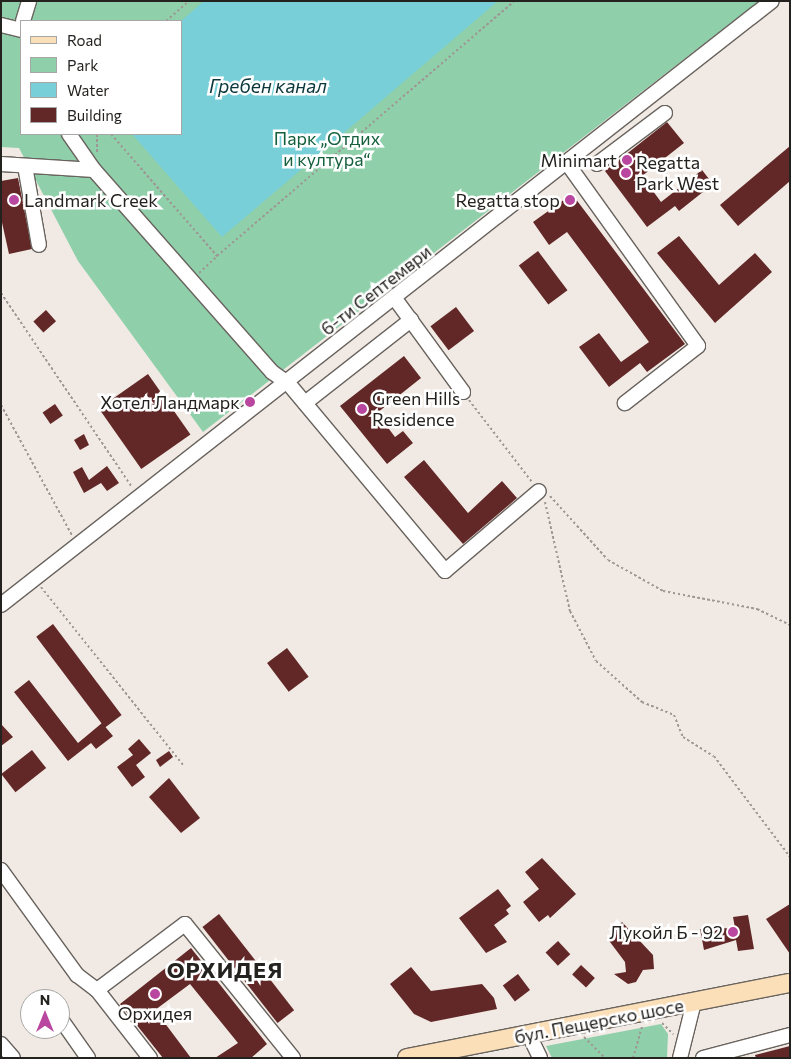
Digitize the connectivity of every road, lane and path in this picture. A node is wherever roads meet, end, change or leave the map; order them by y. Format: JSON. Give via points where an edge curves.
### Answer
{"nodes":[{"id":1,"x":29,"y":1,"type":"edge"},
{"id":2,"x":189,"y":1,"type":"edge"},
{"id":3,"x":514,"y":1,"type":"edge"},
{"id":4,"x":772,"y":1,"type":"edge"},
{"id":5,"x":23,"y":20,"type":"edge"},
{"id":6,"x":167,"y":20,"type":"edge"},
{"id":7,"x":1,"y":25,"type":"edge"},
{"id":8,"x":20,"y":30,"type":"edge"},
{"id":9,"x":632,"y":112,"type":"junction"},
{"id":10,"x":665,"y":113,"type":"dead end"},
{"id":11,"x":645,"y":128,"type":"junction"},
{"id":12,"x":70,"y":135,"type":"edge"},
{"id":13,"x":112,"y":135,"type":"edge"},
{"id":14,"x":567,"y":163,"type":"junction"},
{"id":15,"x":1,"y":164,"type":"edge"},
{"id":16,"x":597,"y":164,"type":"dead end"},
{"id":17,"x":25,"y":166,"type":"junction"},
{"id":18,"x":94,"y":170,"type":"junction"},
{"id":19,"x":39,"y":245,"type":"dead end"},
{"id":20,"x":217,"y":256,"type":"junction"},
{"id":21,"x":191,"y":280,"type":"junction"},
{"id":22,"x":1,"y":293,"type":"edge"},
{"id":23,"x":396,"y":300,"type":"junction"},
{"id":24,"x":411,"y":320,"type":"junction"},
{"id":25,"x":288,"y":382,"type":"junction"},
{"id":26,"x":463,"y":392,"type":"joint"},
{"id":27,"x":305,"y":403,"type":"junction"},
{"id":28,"x":625,"y":403,"type":"dead end"},
{"id":29,"x":1,"y":404,"type":"edge"},
{"id":30,"x":539,"y":491,"type":"junction"},
{"id":31,"x":138,"y":497,"type":"junction"},
{"id":32,"x":77,"y":544,"type":"junction"},
{"id":33,"x":34,"y":577,"type":"junction"},
{"id":34,"x":1,"y":605,"type":"edge"},
{"id":35,"x":790,"y":624,"type":"edge"},
{"id":36,"x":184,"y":765,"type":"dead end"},
{"id":37,"x":790,"y":857,"type":"edge"},
{"id":38,"x":1,"y":870,"type":"edge"},
{"id":39,"x":790,"y":983,"type":"edge"},
{"id":40,"x":97,"y":990,"type":"junction"},
{"id":41,"x":694,"y":1002,"type":"junction"},
{"id":42,"x":642,"y":1026,"type":"junction"},
{"id":43,"x":632,"y":1028,"type":"dead end"},
{"id":44,"x":70,"y":1032,"type":"edge"},
{"id":45,"x":529,"y":1035,"type":"junction"},
{"id":46,"x":594,"y":1035,"type":"dead end"},
{"id":47,"x":790,"y":1035,"type":"edge"},
{"id":48,"x":584,"y":1037,"type":"junction"},
{"id":49,"x":576,"y":1038,"type":"dead end"},
{"id":50,"x":675,"y":1041,"type":"dead end"},
{"id":51,"x":1,"y":1044,"type":"edge"},
{"id":52,"x":413,"y":1057,"type":"edge"},
{"id":53,"x":13,"y":1058,"type":"edge"},
{"id":54,"x":88,"y":1058,"type":"edge"},
{"id":55,"x":150,"y":1058,"type":"edge"},
{"id":56,"x":293,"y":1058,"type":"edge"},
{"id":57,"x":540,"y":1058,"type":"edge"},
{"id":58,"x":605,"y":1058,"type":"edge"},
{"id":59,"x":633,"y":1058,"type":"edge"},
{"id":60,"x":680,"y":1058,"type":"edge"},
{"id":61,"x":703,"y":1058,"type":"edge"}],
"edges":[{"from":1,"to":5,"type":"street"},
{"from":2,"to":6,"type":"path"},
{"from":3,"to":20,"type":"path"},
{"from":4,"to":9,"type":"street","name":"6-ти Септември"},
{"from":7,"to":8,"type":"street"},
{"from":9,"to":11,"type":"street"},
{"from":9,"to":14,"type":"street","name":"6-ти Септември"},
{"from":10,"to":11,"type":"street"},
{"from":11,"to":16,"type":"street"},
{"from":12,"to":18,"type":"street"},
{"from":13,"to":20,"type":"path"},
{"from":14,"to":23,"type":"street","name":"6-ти Септември"},
{"from":14,"to":28,"type":"street","via":[[698,346]]},
{"from":15,"to":17,"type":"street"},
{"from":17,"to":18,"type":"street"},
{"from":17,"to":19,"type":"street"},
{"from":18,"to":21,"type":"street"},
{"from":20,"to":21,"type":"path"},
{"from":21,"to":25,"type":"street","via":[[272,372]]},
{"from":22,"to":31,"type":"path"},
{"from":23,"to":24,"type":"street"},
{"from":23,"to":25,"type":"street","name":"6-ти Септември"},
{"from":24,"to":26,"type":"street"},
{"from":24,"to":27,"type":"street"},
{"from":25,"to":27,"type":"street"},
{"from":25,"to":31,"type":"street","name":"6-ти Септември"},
{"from":26,"to":30,"type":"path"},
{"from":27,"to":30,"type":"street","via":[[445,571]]},
{"from":29,"to":32,"type":"path"},
{"from":30,"to":35,"type":"path","via":[[558,500],[570,522],[608,560],[663,590],[756,609]]},
{"from":30,"to":37,"type":"path","via":[[550,511],[570,611],[596,661],[642,702],[674,715],[683,737],[714,756]]},
{"from":31,"to":32,"type":"street","name":"6-ти Септември"},
{"from":32,"to":33,"type":"street","name":"6-ти Септември"},
{"from":33,"to":34,"type":"street","name":"6-ти Септември"},
{"from":33,"to":36,"type":"path"},
{"from":38,"to":40,"type":"street","via":[[77,975]]},
{"from":39,"to":41,"type":"main road","name":"бул. Пещерско шосе"},
{"from":40,"to":55,"type":"street"},
{"from":40,"to":56,"type":"street","via":[[185,924]]},
{"from":41,"to":45,"type":"main road","name":"бул. Пещерско шосе"},
{"from":41,"to":60,"type":"street"},
{"from":42,"to":43,"type":"path"},
{"from":42,"to":50,"type":"path","via":[[668,1024]]},
{"from":42,"to":59,"type":"path"},
{"from":44,"to":54,"type":"street"},
{"from":45,"to":52,"type":"main road","name":"бул. Пещерско шосе"},
{"from":45,"to":57,"type":"street"},
{"from":46,"to":48,"type":"path"},
{"from":47,"to":61,"type":"street"},
{"from":48,"to":49,"type":"path"},
{"from":48,"to":58,"type":"path"},
{"from":51,"to":53,"type":"street"}]}
